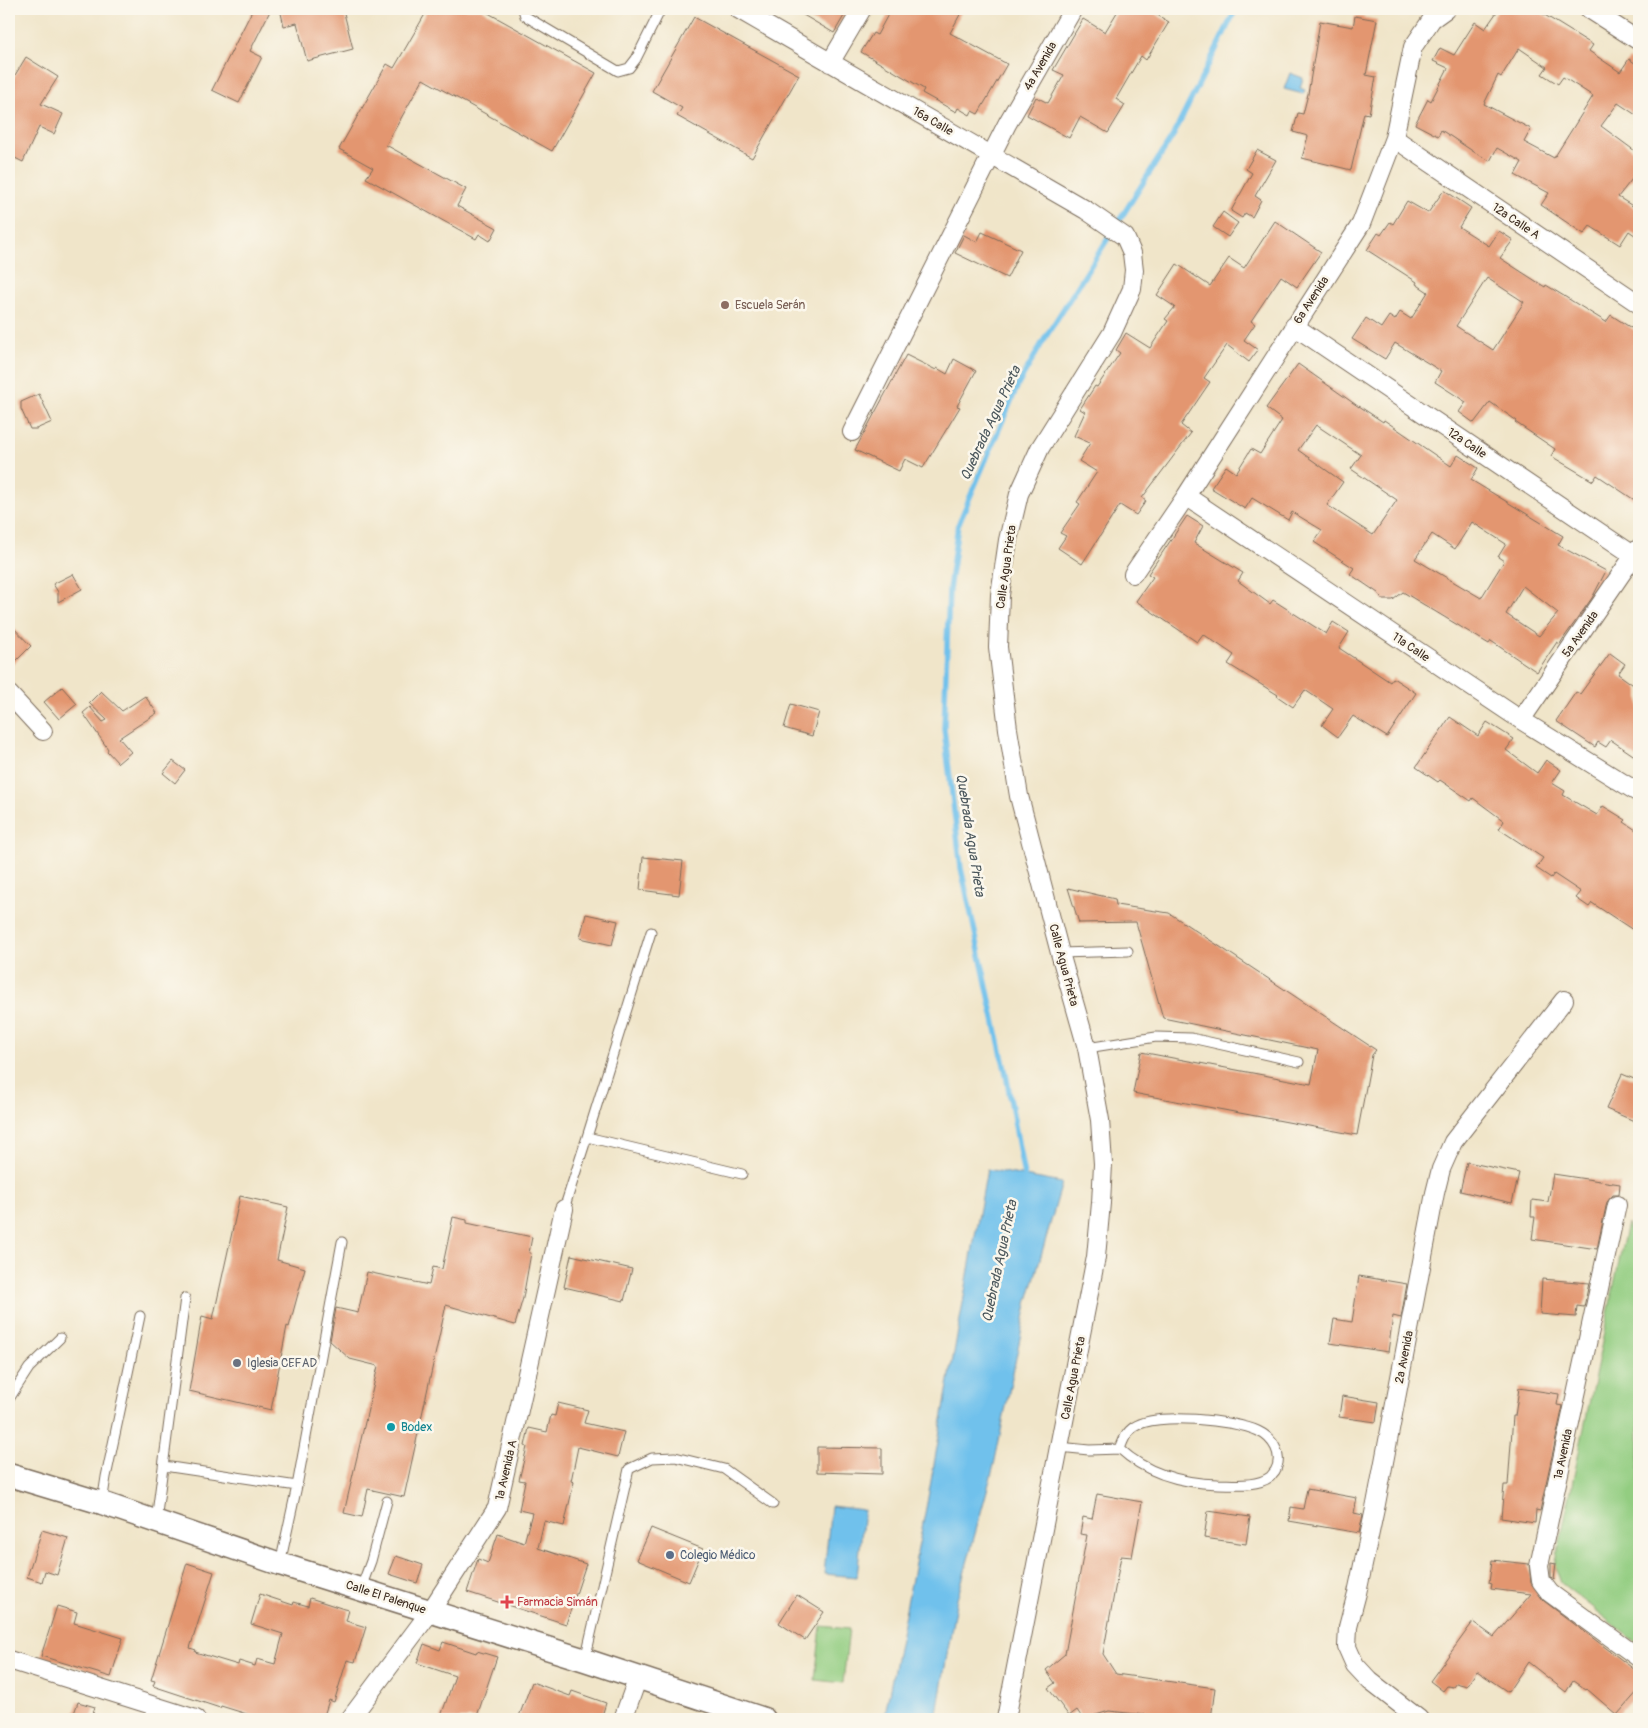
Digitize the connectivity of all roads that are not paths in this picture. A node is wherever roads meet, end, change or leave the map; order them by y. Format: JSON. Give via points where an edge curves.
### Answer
{"nodes":[{"id":1,"x":523,"y":9,"type":"edge"},
{"id":2,"x":661,"y":9,"type":"edge"},
{"id":3,"x":738,"y":9,"type":"edge"},
{"id":4,"x":862,"y":9,"type":"edge"},
{"id":5,"x":1073,"y":9,"type":"edge"},
{"id":6,"x":1446,"y":9,"type":"edge"},
{"id":7,"x":1589,"y":9,"type":"edge"},
{"id":8,"x":1639,"y":41,"type":"edge"},
{"id":9,"x":830,"y":62,"type":"junction"},
{"id":10,"x":1394,"y":138,"type":"junction"},
{"id":11,"x":991,"y":155,"type":"junction"},
{"id":12,"x":1125,"y":237,"type":"joint"},
{"id":13,"x":1639,"y":304,"type":"edge"},
{"id":14,"x":1294,"y":326,"type":"junction"},
{"id":15,"x":852,"y":432,"type":"dead end"},
{"id":16,"x":1186,"y":496,"type":"junction"},
{"id":17,"x":1638,"y":555,"type":"edge"},
{"id":18,"x":1133,"y":574,"type":"dead end"},
{"id":19,"x":9,"y":694,"type":"edge"},
{"id":20,"x":1521,"y":720,"type":"junction"},
{"id":21,"x":43,"y":731,"type":"dead end"},
{"id":22,"x":1639,"y":793,"type":"edge"},
{"id":23,"x":651,"y":932,"type":"dead end"},
{"id":24,"x":1128,"y":950,"type":"dead end"},
{"id":25,"x":1060,"y":953,"type":"junction"},
{"id":26,"x":1564,"y":1000,"type":"dead end"},
{"id":27,"x":1087,"y":1048,"type":"junction"},
{"id":28,"x":1300,"y":1062,"type":"dead end"},
{"id":29,"x":587,"y":1137,"type":"junction"},
{"id":30,"x":742,"y":1174,"type":"dead end"},
{"id":31,"x":1617,"y":1205,"type":"dead end"},
{"id":32,"x":564,"y":1209,"type":"joint"},
{"id":33,"x":342,"y":1242,"type":"dead end"},
{"id":34,"x":185,"y":1298,"type":"dead end"},
{"id":35,"x":140,"y":1316,"type":"dead end"},
{"id":36,"x":60,"y":1338,"type":"dead end"},
{"id":37,"x":9,"y":1399,"type":"edge"},
{"id":38,"x":1059,"y":1447,"type":"junction"},
{"id":39,"x":1120,"y":1449,"type":"junction"},
{"id":40,"x":164,"y":1466,"type":"junction"},
{"id":41,"x":9,"y":1475,"type":"edge"},
{"id":42,"x":297,"y":1486,"type":"junction"},
{"id":43,"x":387,"y":1501,"type":"dead end"},
{"id":44,"x":102,"y":1503,"type":"junction"},
{"id":45,"x":773,"y":1504,"type":"dead end"},
{"id":46,"x":156,"y":1521,"type":"junction"},
{"id":47,"x":280,"y":1564,"type":"junction"},
{"id":48,"x":361,"y":1589,"type":"junction"},
{"id":49,"x":430,"y":1612,"type":"junction"},
{"id":50,"x":1639,"y":1658,"type":"edge"},
{"id":51,"x":9,"y":1660,"type":"edge"},
{"id":52,"x":585,"y":1660,"type":"junction"},
{"id":53,"x":638,"y":1677,"type":"junction"},
{"id":54,"x":196,"y":1719,"type":"edge"},
{"id":55,"x":350,"y":1719,"type":"edge"},
{"id":56,"x":624,"y":1719,"type":"edge"},
{"id":57,"x":764,"y":1719,"type":"edge"},
{"id":58,"x":1006,"y":1719,"type":"edge"},
{"id":59,"x":1419,"y":1719,"type":"edge"}],
"edges":[{"from":1,"to":2,"type":"lane","via":[[525,16],[618,71],[629,68],[636,58]]},
{"from":3,"to":9,"type":"street","name":"16a Calle"},
{"from":4,"to":9,"type":"street"},
{"from":5,"to":11,"type":"street","name":"4a Avenida"},
{"from":6,"to":10,"type":"street","name":"6a Avenida","via":[[1432,19],[1413,47]]},
{"from":7,"to":8,"type":"street"},
{"from":9,"to":11,"type":"street","name":"16a Calle"},
{"from":10,"to":13,"type":"street","name":"12a Calle A"},
{"from":10,"to":14,"type":"street","name":"6a Avenida","via":[[1361,224]]},
{"from":11,"to":12,"type":"street","name":"16a Calle","via":[[1086,210]]},
{"from":11,"to":15,"type":"street","name":"4a Avenida"},
{"from":12,"to":25,"type":"street","name":"Calle Agua Prieta","via":[[1132,253],[1132,289],[1112,333],[1040,448],[1019,494],[1000,595],[998,647],[1019,796]]},
{"from":14,"to":16,"type":"street","name":"6a Avenida"},
{"from":14,"to":17,"type":"street","name":"12a Calle"},
{"from":16,"to":18,"type":"street","name":"6a Avenida"},
{"from":16,"to":20,"type":"street","name":"11a Calle"},
{"from":17,"to":20,"type":"street","name":"5a Avenida"},
{"from":19,"to":21,"type":"street"},
{"from":20,"to":22,"type":"street","name":"11a Calle"},
{"from":23,"to":29,"type":"lane"},
{"from":24,"to":25,"type":"lane"},
{"from":25,"to":27,"type":"street","name":"Calle Agua Prieta"},
{"from":26,"to":59,"type":"street","name":"2a Avenida","via":[[1453,1142],[1441,1170],[1433,1202],[1376,1504],[1348,1627],[1347,1647],[1355,1665],[1370,1681]]},
{"from":27,"to":28,"type":"lane","via":[[1156,1037],[1191,1038]]},
{"from":27,"to":38,"type":"street","name":"Calle Agua Prieta","via":[[1100,1120],[1101,1203],[1096,1257]]},
{"from":29,"to":30,"type":"lane"},
{"from":29,"to":32,"type":"lane"},
{"from":31,"to":50,"type":"street","name":"1a Avenida","via":[[1539,1566],[1541,1581],[1550,1593]]},
{"from":32,"to":49,"type":"street","name":"1a Avenida A","via":[[497,1508]]},
{"from":33,"to":42,"type":"lane"},
{"from":34,"to":40,"type":"lane"},
{"from":35,"to":44,"type":"lane"},
{"from":36,"to":37,"type":"lane","via":[[29,1368]]},
{"from":38,"to":39,"type":"lane"},
{"from":38,"to":58,"type":"street","name":"Calle Agua Prieta"},
{"from":39,"to":39,"type":"lane","via":[[1124,1437],[1134,1426],[1153,1420],[1190,1419],[1258,1431],[1271,1441],[1279,1454],[1272,1476],[1257,1482],[1213,1484],[1164,1476],[1131,1460]]},
{"from":40,"to":42,"type":"lane"},
{"from":40,"to":46,"type":"lane"},
{"from":41,"to":44,"type":"street","name":"Calle El Palenque"},
{"from":42,"to":47,"type":"lane"},
{"from":43,"to":48,"type":"lane"},
{"from":44,"to":46,"type":"street","name":"Calle El Palenque"},
{"from":45,"to":52,"type":"lane","via":[[724,1469],[675,1457],[652,1458],[629,1470]]},
{"from":46,"to":47,"type":"street","name":"Calle El Palenque"},
{"from":47,"to":48,"type":"street","name":"Calle El Palenque"},
{"from":48,"to":49,"type":"street","name":"Calle El Palenque"},
{"from":49,"to":52,"type":"street","name":"Calle El Palenque"},
{"from":49,"to":55,"type":"street","name":"1a Avenida A"},
{"from":51,"to":54,"type":"street"},
{"from":52,"to":53,"type":"street","name":"Calle El Palenque"},
{"from":53,"to":56,"type":"street"},
{"from":53,"to":57,"type":"street","name":"Calle El Palenque"}]}
